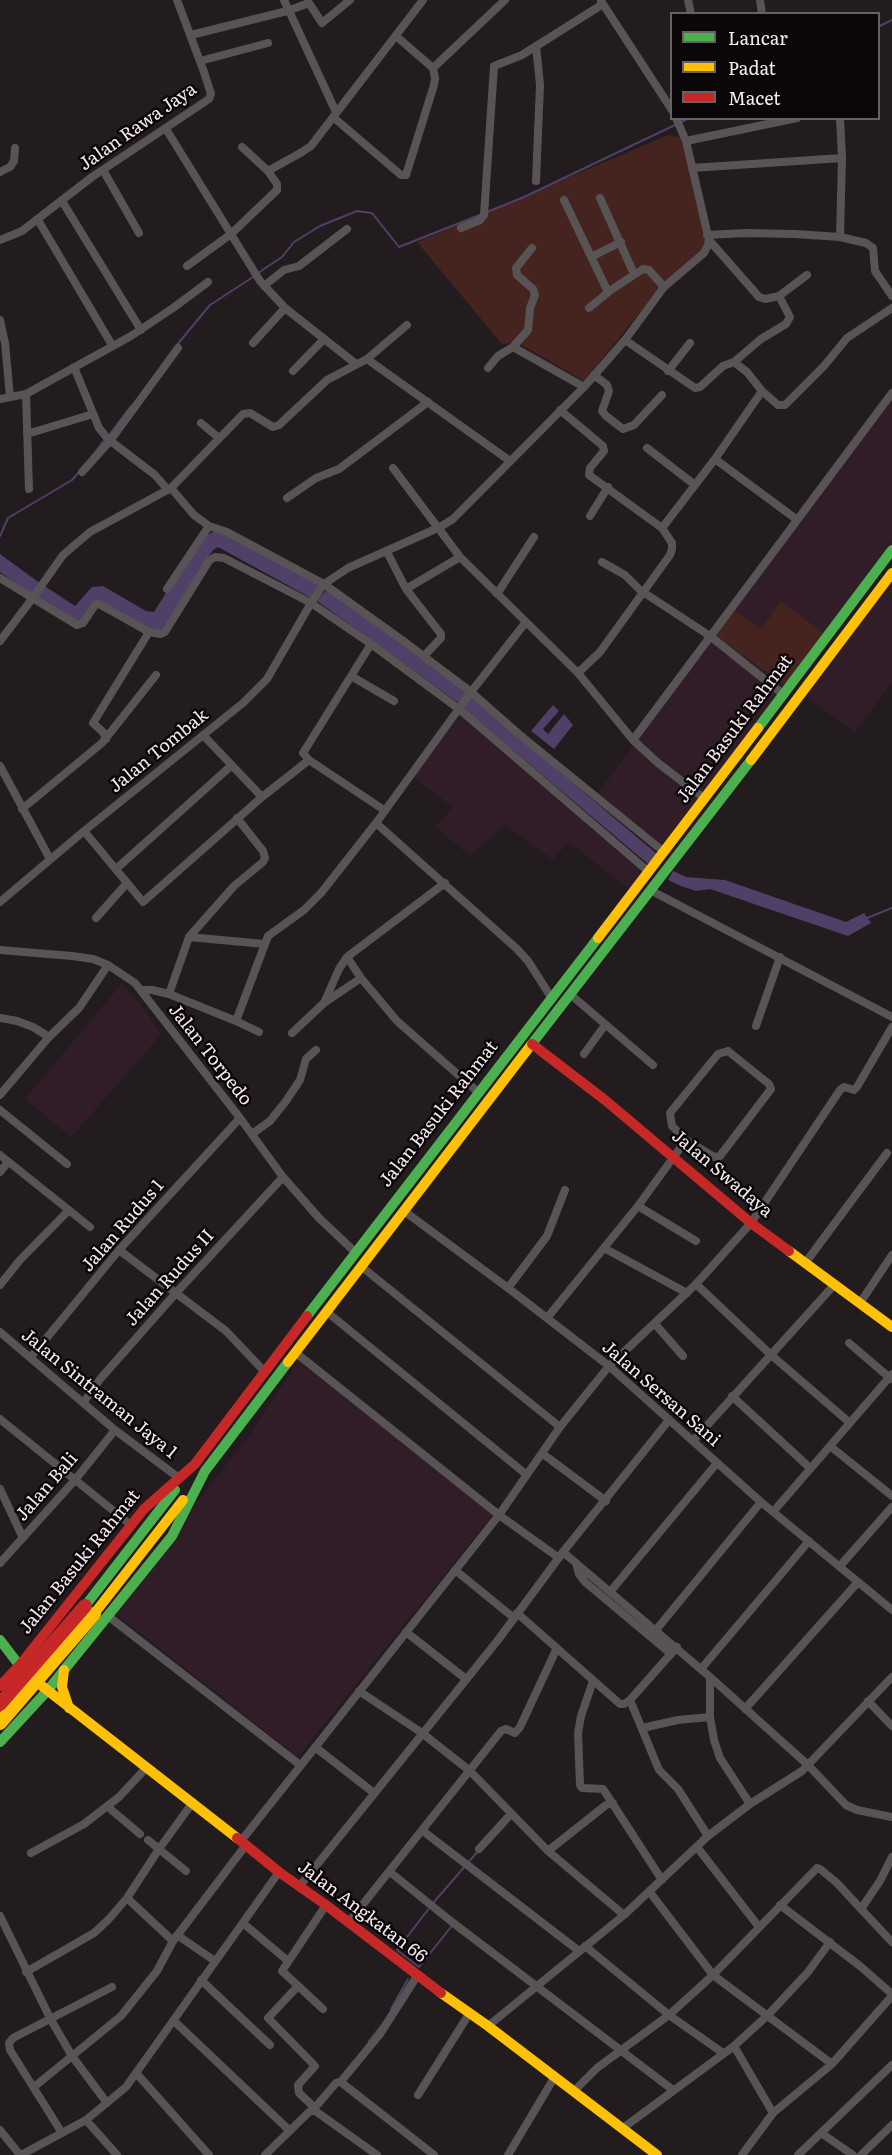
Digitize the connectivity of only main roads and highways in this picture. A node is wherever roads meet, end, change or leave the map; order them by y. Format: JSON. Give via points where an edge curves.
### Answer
{"nodes":[{"id":1,"x":892,"y":550,"type":"edge"},
{"id":2,"x":892,"y":573,"type":"edge"},
{"id":3,"x":666,"y":856,"type":"junction"},
{"id":4,"x":652,"y":878,"type":"junction"},
{"id":5,"x":532,"y":1044,"type":"junction"},
{"id":6,"x":892,"y":1327,"type":"edge"},
{"id":7,"x":200,"y":1468,"type":"junction"},
{"id":8,"x":96,"y":1612,"type":"junction"},
{"id":9,"x":45,"y":1634,"type":"junction"},
{"id":10,"x":3,"y":1645,"type":"edge"},
{"id":11,"x":19,"y":1666,"type":"junction"},
{"id":12,"x":67,"y":1666,"type":"junction"},
{"id":13,"x":0,"y":1686,"type":"edge"},
{"id":14,"x":49,"y":1691,"type":"junction"},
{"id":15,"x":0,"y":1695,"type":"edge"},
{"id":16,"x":0,"y":1704,"type":"edge"},
{"id":17,"x":33,"y":1706,"type":"junction"},
{"id":18,"x":69,"y":1708,"type":"junction"},
{"id":19,"x":6,"y":1726,"type":"edge"},
{"id":20,"x":0,"y":1742,"type":"edge"},
{"id":21,"x":657,"y":2155,"type":"edge"}],
"edges":[{"from":1,"to":3,"type":"main road","name":"Jalan Basuki Rahmat"},
{"from":2,"to":3,"type":"main road","name":"Jalan Basuki Rahmat"},
{"from":3,"to":4,"type":"main road","name":"Jalan Basuki Rahmat"},
{"from":4,"to":5,"type":"main road","name":"Jalan Basuki Rahmat"},
{"from":4,"to":7,"type":"main road","name":"Jalan Basuki Rahmat","via":[[551,997],[355,1252],[264,1371]]},
{"from":5,"to":6,"type":"main road","name":"Jalan Swadaya","via":[[751,1223]]},
{"from":5,"to":7,"type":"main road","name":"Jalan Basuki Rahmat","via":[[296,1353]]},
{"from":7,"to":8,"type":"main road"},
{"from":7,"to":8,"type":"main road","name":"Jalan Basuki Rahmat","via":[[172,1536]]},
{"from":7,"to":9,"type":"main road","name":"Jalan Basuki Rahmat","via":[[180,1478],[144,1509]]},
{"from":8,"to":12,"type":"main road","name":"Jalan Basuki Rahmat"},
{"from":8,"to":16,"type":"main road","bridge":true},
{"from":8,"to":19,"type":"main road","bridge":true},
{"from":9,"to":11,"type":"main road","name":"Jalan Basuki Rahmat"},
{"from":9,"to":12,"type":"main road","via":[[43,1661],[56,1668]]},
{"from":10,"to":11,"type":"main road","name":"Jalan Angkatan 66"},
{"from":11,"to":13,"type":"main road","name":"Jalan Basuki Rahmat"},
{"from":11,"to":14,"type":"main road","name":"Jalan Angkatan 66"},
{"from":12,"to":14,"type":"main road","name":"Jalan Basuki Rahmat"},
{"from":12,"to":18,"type":"main road","via":[[62,1687]]},
{"from":14,"to":17,"type":"main road","name":"Jalan Basuki Rahmat"},
{"from":14,"to":18,"type":"main road","name":"Jalan Angkatan 66"},
{"from":15,"to":19,"type":"main road","via":[[16,1695],[21,1703],[19,1716]]},
{"from":17,"to":18,"type":"main road","via":[[54,1703]]},
{"from":17,"to":19,"type":"main road","name":"Jalan Basuki Rahmat"},
{"from":18,"to":21,"type":"main road","name":"Jalan Angkatan 66","via":[[279,1872]]},
{"from":19,"to":20,"type":"main road"}]}
